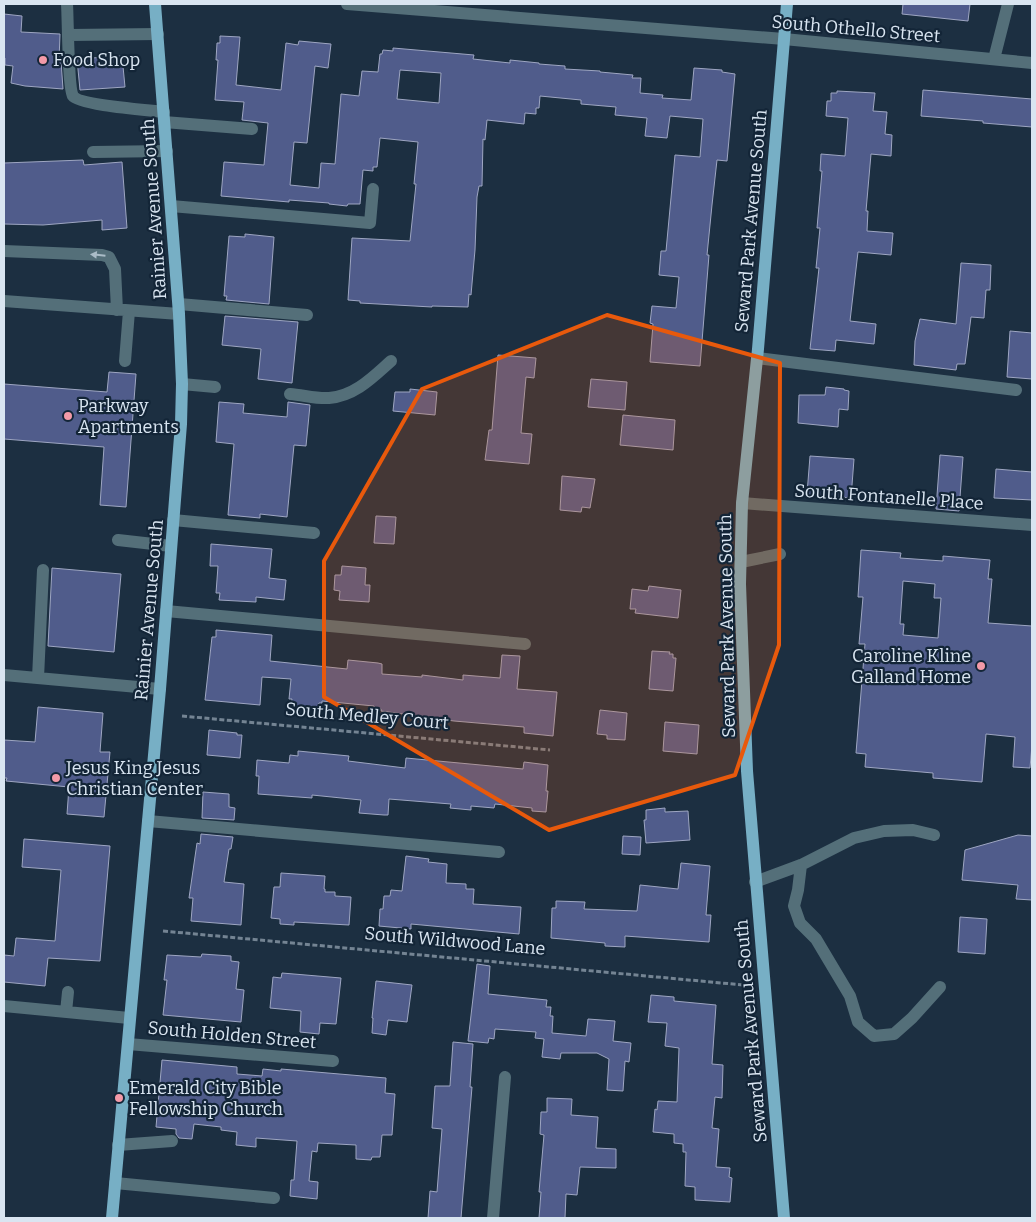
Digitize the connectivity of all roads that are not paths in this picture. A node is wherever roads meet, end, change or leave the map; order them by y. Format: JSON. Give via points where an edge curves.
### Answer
{"nodes":[{"id":1,"x":67,"y":4,"type":"edge"},
{"id":2,"x":155,"y":4,"type":"edge"},
{"id":3,"x":347,"y":4,"type":"edge"},
{"id":4,"x":787,"y":4,"type":"edge"},
{"id":5,"x":1008,"y":4,"type":"edge"},
{"id":6,"x":158,"y":34,"type":"junction"},
{"id":7,"x":68,"y":35,"type":"junction"},
{"id":8,"x":784,"y":39,"type":"junction"},
{"id":9,"x":994,"y":60,"type":"junction"},
{"id":10,"x":1032,"y":63,"type":"edge"},
{"id":11,"x":164,"y":117,"type":"junction"},
{"id":12,"x":252,"y":129,"type":"dead end"},
{"id":13,"x":167,"y":151,"type":"junction"},
{"id":14,"x":93,"y":152,"type":"dead end"},
{"id":15,"x":373,"y":189,"type":"dead end"},
{"id":16,"x":171,"y":206,"type":"junction"},
{"id":17,"x":4,"y":251,"type":"edge"},
{"id":18,"x":4,"y":301,"type":"edge"},
{"id":19,"x":179,"y":309,"type":"junction"},
{"id":20,"x":123,"y":310,"type":"junction"},
{"id":21,"x":307,"y":314,"type":"dead end"},
{"id":22,"x":757,"y":358,"type":"junction"},
{"id":23,"x":125,"y":361,"type":"dead end"},
{"id":24,"x":391,"y":361,"type":"dead end"},
{"id":25,"x":182,"y":384,"type":"junction"},
{"id":26,"x":216,"y":387,"type":"dead end"},
{"id":27,"x":1016,"y":390,"type":"dead end"},
{"id":28,"x":290,"y":394,"type":"dead end"},
{"id":29,"x":742,"y":503,"type":"junction"},
{"id":30,"x":173,"y":520,"type":"junction"},
{"id":31,"x":1032,"y":525,"type":"edge"},
{"id":32,"x":314,"y":533,"type":"dead end"},
{"id":33,"x":118,"y":540,"type":"dead end"},
{"id":34,"x":171,"y":546,"type":"junction"},
{"id":35,"x":780,"y":554,"type":"dead end"},
{"id":36,"x":741,"y":562,"type":"junction"},
{"id":37,"x":43,"y":570,"type":"dead end"},
{"id":38,"x":166,"y":612,"type":"junction"},
{"id":39,"x":525,"y":644,"type":"dead end"},
{"id":40,"x":4,"y":675,"type":"edge"},
{"id":41,"x":38,"y":678,"type":"junction"},
{"id":42,"x":160,"y":689,"type":"junction"},
{"id":43,"x":148,"y":821,"type":"junction"},
{"id":44,"x":934,"y":835,"type":"dead end"},
{"id":45,"x":499,"y":852,"type":"dead end"},
{"id":46,"x":801,"y":865,"type":"junction"},
{"id":47,"x":756,"y":882,"type":"junction"},
{"id":48,"x":940,"y":987,"type":"dead end"},
{"id":49,"x":68,"y":992,"type":"dead end"},
{"id":50,"x":4,"y":1006,"type":"edge"},
{"id":51,"x":66,"y":1012,"type":"junction"},
{"id":52,"x":130,"y":1018,"type":"junction"},
{"id":53,"x":128,"y":1044,"type":"junction"},
{"id":54,"x":334,"y":1061,"type":"dead end"},
{"id":55,"x":505,"y":1077,"type":"dead end"},
{"id":56,"x":172,"y":1141,"type":"dead end"},
{"id":57,"x":118,"y":1145,"type":"junction"},
{"id":58,"x":115,"y":1183,"type":"junction"},
{"id":59,"x":274,"y":1198,"type":"dead end"},
{"id":60,"x":112,"y":1218,"type":"edge"},
{"id":61,"x":493,"y":1218,"type":"edge"},
{"id":62,"x":784,"y":1218,"type":"edge"}],
"edges":[{"from":1,"to":7,"type":"street"},
{"from":2,"to":6,"type":"main road","name":"Rainier Avenue South"},
{"from":3,"to":8,"type":"street","name":"South Othello Street"},
{"from":4,"to":8,"type":"main road","name":"Seward Park Avenue South"},
{"from":5,"to":9,"type":"street"},
{"from":6,"to":7,"type":"street"},
{"from":6,"to":11,"type":"main road","name":"Rainier Avenue South"},
{"from":7,"to":11,"type":"street","via":[[72,94],[75,98]]},
{"from":8,"to":9,"type":"street","name":"South Othello Street"},
{"from":8,"to":22,"type":"main road","name":"Seward Park Avenue South"},
{"from":9,"to":10,"type":"street","name":"South Othello Street"},
{"from":11,"to":12,"type":"street"},
{"from":11,"to":13,"type":"main road","name":"Rainier Avenue South"},
{"from":13,"to":14,"type":"street"},
{"from":13,"to":16,"type":"main road","name":"Rainier Avenue South"},
{"from":15,"to":16,"type":"street","via":[[370,223]]},
{"from":16,"to":19,"type":"main road","name":"Rainier Avenue South"},
{"from":20,"to":17,"type":"street","one_way":true,"via":[[115,269],[109,257]]},
{"from":18,"to":20,"type":"street"},
{"from":19,"to":20,"type":"street"},
{"from":19,"to":21,"type":"street"},
{"from":19,"to":25,"type":"main road","name":"Rainier Avenue South"},
{"from":20,"to":23,"type":"street"},
{"from":22,"to":27,"type":"street"},
{"from":22,"to":29,"type":"main road","name":"Seward Park Avenue South"},
{"from":24,"to":28,"type":"street","via":[[360,387],[344,395],[328,398]]},
{"from":25,"to":26,"type":"street"},
{"from":25,"to":30,"type":"main road","name":"Rainier Avenue South"},
{"from":29,"to":31,"type":"street","name":"South Fontanelle Place"},
{"from":29,"to":36,"type":"main road","name":"Seward Park Avenue South"},
{"from":30,"to":32,"type":"street"},
{"from":30,"to":34,"type":"main road","name":"Rainier Avenue South"},
{"from":33,"to":34,"type":"street"},
{"from":34,"to":38,"type":"main road","name":"Rainier Avenue South"},
{"from":35,"to":36,"type":"street"},
{"from":36,"to":47,"type":"main road","name":"Seward Park Avenue South","via":[[747,771]]},
{"from":37,"to":41,"type":"street"},
{"from":38,"to":39,"type":"street"},
{"from":38,"to":42,"type":"main road","name":"Rainier Avenue South"},
{"from":40,"to":41,"type":"street"},
{"from":41,"to":42,"type":"street"},
{"from":42,"to":43,"type":"main road","name":"Rainier Avenue South"},
{"from":43,"to":45,"type":"street"},
{"from":43,"to":52,"type":"main road","name":"Rainier Avenue South"},
{"from":44,"to":46,"type":"street","via":[[913,830],[884,831],[854,838]]},
{"from":46,"to":47,"type":"street"},
{"from":46,"to":48,"type":"street","via":[[794,906],[800,923],[816,939],[850,996],[858,1022],[874,1036],[894,1034]]},
{"from":47,"to":62,"type":"main road","name":"Seward Park Avenue South"},
{"from":49,"to":51,"type":"street"},
{"from":50,"to":51,"type":"street","name":"South Holden Street"},
{"from":51,"to":52,"type":"street","name":"South Holden Street"},
{"from":52,"to":53,"type":"main road","name":"Rainier Avenue South"},
{"from":53,"to":54,"type":"street","name":"South Holden Street"},
{"from":53,"to":57,"type":"main road","name":"Rainier Avenue South"},
{"from":55,"to":61,"type":"street"},
{"from":56,"to":57,"type":"street"},
{"from":57,"to":58,"type":"main road","name":"Rainier Avenue South"},
{"from":58,"to":59,"type":"street"},
{"from":58,"to":60,"type":"main road","name":"Rainier Avenue South"}]}
